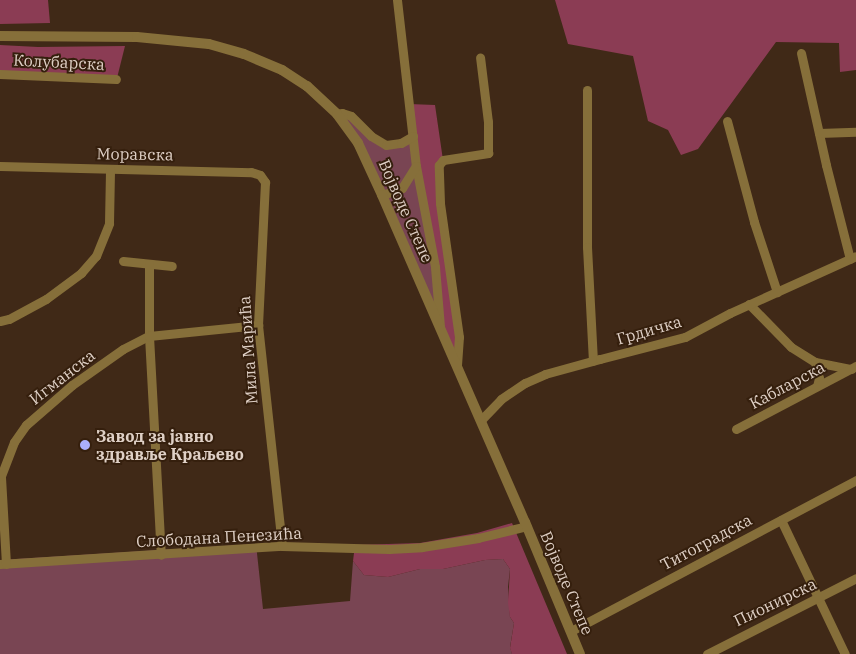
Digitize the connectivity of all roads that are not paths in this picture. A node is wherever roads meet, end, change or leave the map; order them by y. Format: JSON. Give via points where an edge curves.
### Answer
{"nodes":[{"id":1,"x":397,"y":0,"type":"edge"},
{"id":2,"x":0,"y":36,"type":"edge"},
{"id":3,"x":801,"y":53,"type":"dead end"},
{"id":4,"x":480,"y":56,"type":"dead end"},
{"id":5,"x":0,"y":74,"type":"edge"},
{"id":6,"x":116,"y":80,"type":"dead end"},
{"id":7,"x":587,"y":90,"type":"dead end"},
{"id":8,"x":337,"y":114,"type":"junction"},
{"id":9,"x":727,"y":121,"type":"dead end"},
{"id":10,"x":856,"y":132,"type":"edge"},
{"id":11,"x":820,"y":133,"type":"junction"},
{"id":12,"x":412,"y":136,"type":"junction"},
{"id":13,"x":0,"y":166,"type":"edge"},
{"id":14,"x":416,"y":166,"type":"junction"},
{"id":15,"x":110,"y":169,"type":"junction"},
{"id":16,"x":265,"y":182,"type":"joint"},
{"id":17,"x":382,"y":195,"type":"junction"},
{"id":18,"x":853,"y":258,"type":"edge"},
{"id":19,"x":123,"y":262,"type":"dead end"},
{"id":20,"x":149,"y":264,"type":"junction"},
{"id":21,"x":172,"y":266,"type":"dead end"},
{"id":22,"x":777,"y":292,"type":"junction"},
{"id":23,"x":749,"y":304,"type":"junction"},
{"id":24,"x":0,"y":320,"type":"edge"},
{"id":25,"x":258,"y":325,"type":"junction"},
{"id":26,"x":440,"y":327,"type":"junction"},
{"id":27,"x":149,"y":336,"type":"junction"},
{"id":28,"x":593,"y":361,"type":"junction"},
{"id":29,"x":815,"y":362,"type":"junction"},
{"id":30,"x":457,"y":365,"type":"junction"},
{"id":31,"x":854,"y":367,"type":"edge"},
{"id":32,"x":818,"y":386,"type":"junction"},
{"id":33,"x":481,"y":420,"type":"junction"},
{"id":34,"x":736,"y":429,"type":"dead end"},
{"id":35,"x":856,"y":480,"type":"edge"},
{"id":36,"x":781,"y":520,"type":"junction"},
{"id":37,"x":527,"y":526,"type":"junction"},
{"id":38,"x":282,"y":546,"type":"junction"},
{"id":39,"x":162,"y":555,"type":"junction"},
{"id":40,"x":3,"y":564,"type":"edge"},
{"id":41,"x":856,"y":578,"type":"edge"},
{"id":42,"x":818,"y":597,"type":"junction"},
{"id":43,"x":571,"y":631,"type":"junction"},
{"id":44,"x":580,"y":654,"type":"edge"},
{"id":45,"x":708,"y":654,"type":"edge"},
{"id":46,"x":845,"y":654,"type":"edge"}],
"edges":[{"from":1,"to":12,"type":"street"},
{"from":2,"to":8,"type":"street","name":"Војводе Степе","via":[[124,36],[209,44],[282,70],[307,86]]},
{"from":3,"to":11,"type":"street"},
{"from":4,"to":30,"type":"street","via":[[488,122],[488,153],[443,160],[439,165],[440,203],[459,337]]},
{"from":5,"to":6,"type":"street","name":"Колубарска"},
{"from":7,"to":28,"type":"street","via":[[586,247]]},
{"from":8,"to":12,"type":"street","via":[[351,116],[371,136],[386,145],[395,145]]},
{"from":8,"to":17,"type":"street","name":"Војводе Степе","via":[[358,143]]},
{"from":9,"to":22,"type":"street"},
{"from":10,"to":11,"type":"street"},
{"from":11,"to":18,"type":"street"},
{"from":12,"to":14,"type":"street"},
{"from":13,"to":15,"type":"street","name":"Моравска"},
{"from":14,"to":17,"type":"street","via":[[402,188]]},
{"from":14,"to":26,"type":"street","via":[[435,267]]},
{"from":15,"to":16,"type":"street","name":"Моравска","via":[[251,172],[260,175]]},
{"from":15,"to":24,"type":"street","via":[[109,223],[96,256],[81,273],[46,299],[9,319]]},
{"from":16,"to":25,"type":"street","name":"Мила Марића"},
{"from":17,"to":26,"type":"street","name":"Војводе Степе"},
{"from":18,"to":22,"type":"street","name":"Грдичка"},
{"from":19,"to":20,"type":"street"},
{"from":20,"to":21,"type":"street"},
{"from":20,"to":27,"type":"street"},
{"from":22,"to":23,"type":"street","name":"Грдичка"},
{"from":23,"to":28,"type":"street","name":"Грдичка","via":[[685,337]]},
{"from":23,"to":29,"type":"street","name":"Кабларска","via":[[791,347]]},
{"from":25,"to":27,"type":"street","name":"Игманска"},
{"from":25,"to":38,"type":"street","name":"Мила Марића"},
{"from":26,"to":30,"type":"street","name":"Војводе Степе"},
{"from":27,"to":39,"type":"street"},
{"from":27,"to":40,"type":"street","name":"Игманска","via":[[123,349],[72,385],[26,425],[14,442],[1,476]]},
{"from":28,"to":33,"type":"street","name":"Грдичка","via":[[525,383],[501,399]]},
{"from":29,"to":31,"type":"street","name":"Кабларска"},
{"from":29,"to":32,"type":"street"},
{"from":30,"to":33,"type":"street","name":"Војводе Степе"},
{"from":31,"to":32,"type":"street","name":"Кабларска"},
{"from":32,"to":34,"type":"street","name":"Кабларска"},
{"from":33,"to":37,"type":"street","name":"Војводе Степе"},
{"from":35,"to":36,"type":"street","name":"Титоградска"},
{"from":36,"to":42,"type":"street"},
{"from":36,"to":43,"type":"street","name":"Титоградска"},
{"from":37,"to":38,"type":"street","name":"Слободана Пенезића","via":[[422,547]]},
{"from":37,"to":43,"type":"street","name":"Војводе Степе"},
{"from":38,"to":39,"type":"street","name":"Слободана Пенезића"},
{"from":39,"to":40,"type":"street","name":"Слободана Пенезића"},
{"from":41,"to":42,"type":"street","name":"Пионирска"},
{"from":42,"to":45,"type":"street","name":"Пионирска"},
{"from":42,"to":46,"type":"street"},
{"from":43,"to":44,"type":"street","name":"Војводе Степе"}]}
